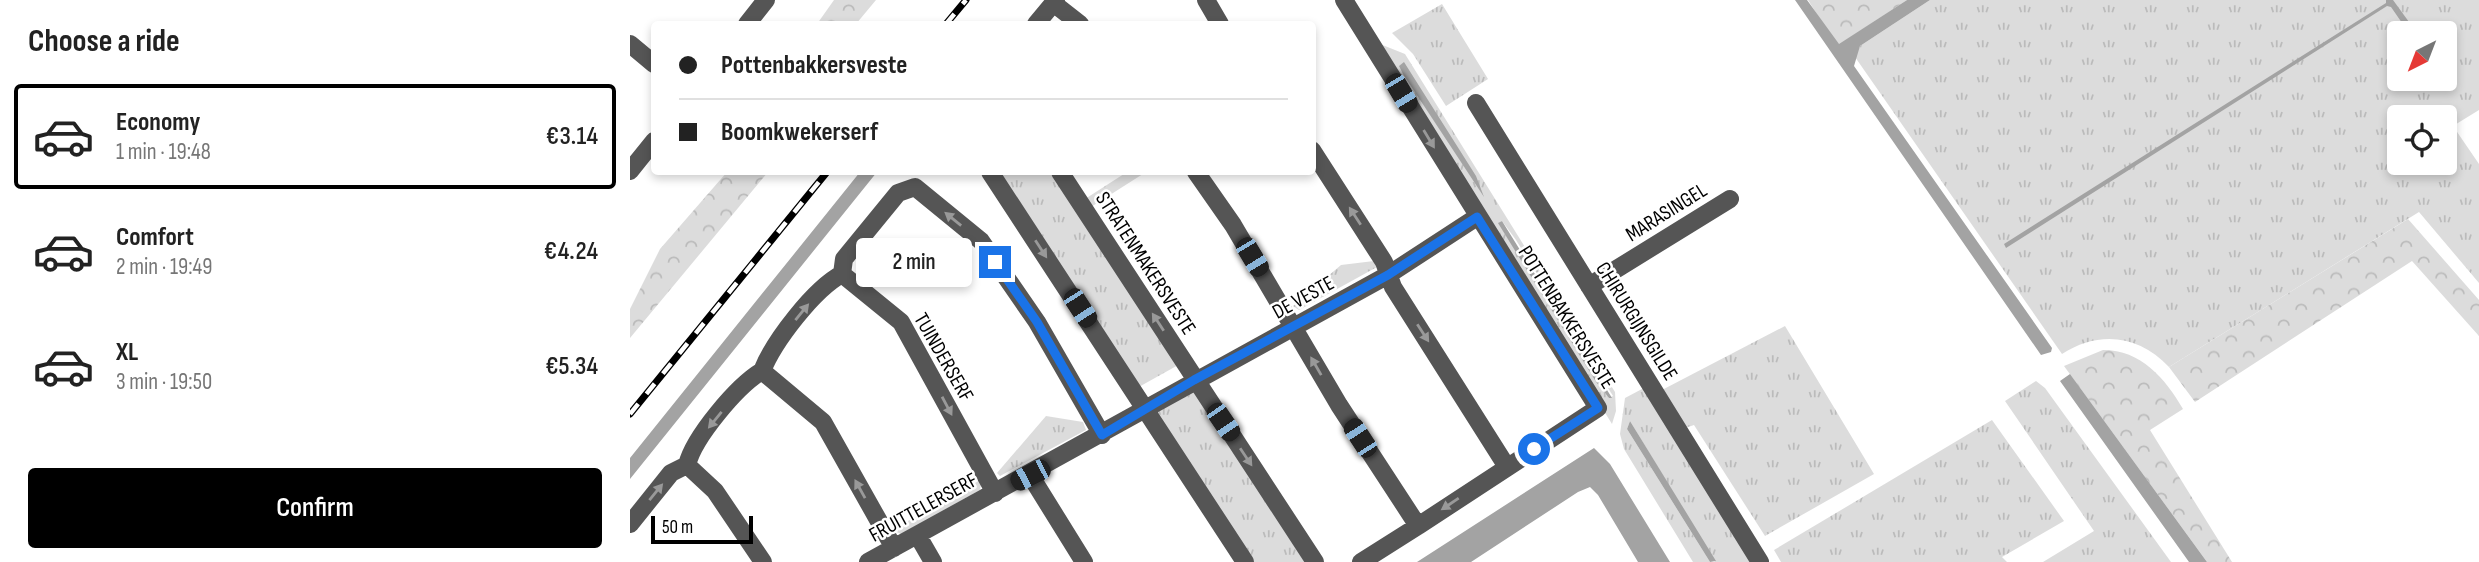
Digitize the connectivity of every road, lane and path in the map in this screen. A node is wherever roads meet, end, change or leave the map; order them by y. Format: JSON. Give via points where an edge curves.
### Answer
{"nodes":[{"id":1,"x":766,"y":0,"type":"edge"},
{"id":2,"x":1206,"y":0,"type":"edge"},
{"id":3,"x":1344,"y":0,"type":"edge"},
{"id":4,"x":1055,"y":2,"type":"edge"},
{"id":5,"x":749,"y":21,"type":"edge"},
{"id":6,"x":1039,"y":21,"type":"edge"},
{"id":7,"x":1077,"y":21,"type":"edge"},
{"id":8,"x":1218,"y":21,"type":"edge"},
{"id":9,"x":630,"y":44,"type":"edge"},
{"id":10,"x":651,"y":62,"type":"edge"},
{"id":11,"x":1476,"y":103,"type":"dead end"},
{"id":12,"x":651,"y":145,"type":"edge"},
{"id":13,"x":1316,"y":156,"type":"edge"},
{"id":14,"x":630,"y":171,"type":"edge"},
{"id":15,"x":992,"y":175,"type":"edge"},
{"id":16,"x":1062,"y":175,"type":"edge"},
{"id":17,"x":1198,"y":175,"type":"edge"},
{"id":18,"x":917,"y":179,"type":"edge"},
{"id":19,"x":1730,"y":199,"type":"dead end"},
{"id":20,"x":1477,"y":217,"type":"junction"},
{"id":21,"x":842,"y":274,"type":"junction"},
{"id":22,"x":1388,"y":275,"type":"junction"},
{"id":23,"x":1589,"y":286,"type":"junction"},
{"id":24,"x":1294,"y":328,"type":"junction"},
{"id":25,"x":762,"y":371,"type":"junction"},
{"id":26,"x":1194,"y":380,"type":"junction"},
{"id":27,"x":1145,"y":408,"type":"junction"},
{"id":28,"x":1102,"y":435,"type":"junction"},
{"id":29,"x":687,"y":465,"type":"junction"},
{"id":30,"x":1507,"y":467,"type":"junction"},
{"id":31,"x":1030,"y":475,"type":"junction"},
{"id":32,"x":995,"y":493,"type":"junction"},
{"id":33,"x":630,"y":524,"type":"edge"},
{"id":34,"x":1418,"y":526,"type":"junction"},
{"id":35,"x":918,"y":536,"type":"junction"},
{"id":36,"x":894,"y":548,"type":"junction"},
{"id":37,"x":763,"y":562,"type":"edge"},
{"id":38,"x":868,"y":562,"type":"edge"},
{"id":39,"x":933,"y":562,"type":"edge"},
{"id":40,"x":1084,"y":562,"type":"edge"},
{"id":41,"x":1245,"y":562,"type":"edge"},
{"id":42,"x":1315,"y":562,"type":"edge"},
{"id":43,"x":1362,"y":562,"type":"edge"},
{"id":44,"x":1760,"y":562,"type":"edge"}],
"edges":[{"from":1,"to":5,"type":"street"},
{"from":2,"to":8,"type":"street"},
{"from":3,"to":20,"type":"street","one_way":true},
{"from":4,"to":6,"type":"street"},
{"from":4,"to":7,"type":"street"},
{"from":9,"to":10,"type":"street"},
{"from":11,"to":23,"type":"street","name":"CHIRURGIJNSGILDE"},
{"from":12,"to":14,"type":"street"},
{"from":22,"to":13,"type":"street","one_way":true},
{"from":15,"to":27,"type":"street","one_way":true},
{"from":26,"to":16,"type":"street","name":"STRATENMAKERSVESTE","one_way":true},
{"from":17,"to":24,"type":"street"},
{"from":18,"to":21,"type":"street","via":[[898,194],[844,259]]},
{"from":28,"to":18,"type":"street","one_way":true,"via":[[1037,322],[981,242]]},
{"from":19,"to":23,"type":"street","name":"MARASINGEL"},
{"from":20,"to":22,"type":"street","name":"DE VESTE"},
{"from":20,"to":30,"type":"street","name":"POTTENBAKKERSVESTE","via":[[1598,408]]},
{"from":25,"to":21,"type":"street","one_way":true,"via":[[769,353],[827,282]]},
{"from":21,"to":32,"type":"street","name":"TUINDERSERF","one_way":true,"via":[[901,322]]},
{"from":22,"to":24,"type":"street","name":"DE VESTE"},
{"from":22,"to":30,"type":"street","one_way":true},
{"from":23,"to":44,"type":"street","name":"CHIRURGIJNSGILDE"},
{"from":24,"to":26,"type":"street","name":"DE VESTE"},
{"from":34,"to":24,"type":"street","one_way":true},
{"from":25,"to":29,"type":"street","one_way":true,"via":[[747,380],[691,450]]},
{"from":36,"to":25,"type":"street","one_way":true,"via":[[822,422]]},
{"from":26,"to":27,"type":"street","name":"DE VESTE"},
{"from":26,"to":42,"type":"street","name":"STRATENMAKERSVESTE","one_way":true},
{"from":27,"to":28,"type":"street","name":"FRUITTELERSERF"},
{"from":27,"to":41,"type":"street"},
{"from":28,"to":31,"type":"street","name":"FRUITTELERSERF"},
{"from":33,"to":29,"type":"street","one_way":true,"via":[[671,473]]},
{"from":29,"to":37,"type":"street","via":[[715,491]]},
{"from":30,"to":34,"type":"street","one_way":true},
{"from":31,"to":32,"type":"street","name":"FRUITTELERSERF"},
{"from":31,"to":40,"type":"street"},
{"from":32,"to":35,"type":"street","name":"FRUITTELERSERF"},
{"from":34,"to":43,"type":"street"},
{"from":35,"to":36,"type":"street","name":"FRUITTELERSERF"},
{"from":35,"to":39,"type":"street"},
{"from":36,"to":38,"type":"street","name":"FRUITTELERSERF"}]}
